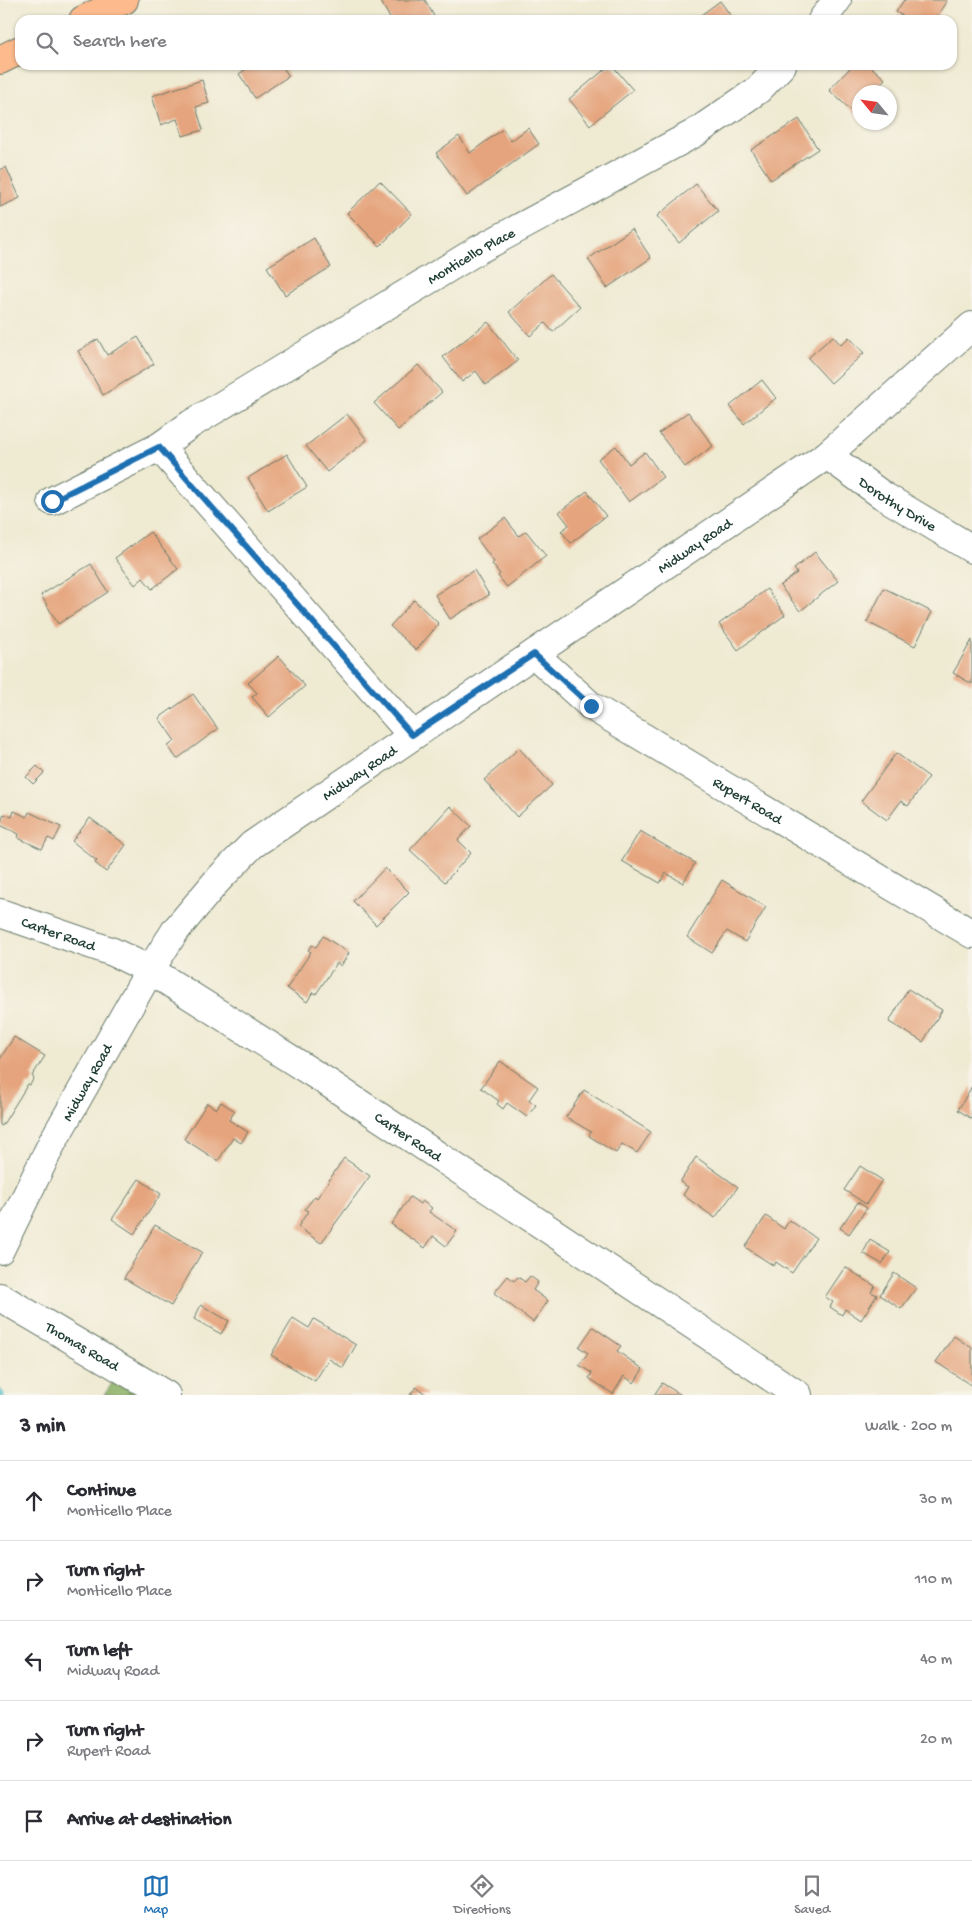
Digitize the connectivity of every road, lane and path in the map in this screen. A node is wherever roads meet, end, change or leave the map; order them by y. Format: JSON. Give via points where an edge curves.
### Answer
{"nodes":[{"id":1,"x":837,"y":0,"type":"edge"},
{"id":2,"x":826,"y":15,"type":"edge"},
{"id":3,"x":15,"y":52,"type":"edge"},
{"id":4,"x":0,"y":60,"type":"edge"},
{"id":5,"x":777,"y":70,"type":"edge"},
{"id":6,"x":972,"y":326,"type":"edge"},
{"id":7,"x":159,"y":447,"type":"junction"},
{"id":8,"x":827,"y":454,"type":"junction"},
{"id":9,"x":52,"y":501,"type":"dead end"},
{"id":10,"x":972,"y":549,"type":"edge"},
{"id":11,"x":534,"y":654,"type":"junction"},
{"id":12,"x":412,"y":735,"type":"junction"},
{"id":13,"x":0,"y":913,"type":"edge"},
{"id":14,"x":972,"y":934,"type":"edge"},
{"id":15,"x":150,"y":970,"type":"junction"},
{"id":16,"x":0,"y":1250,"type":"edge"},
{"id":17,"x":0,"y":1297,"type":"edge"},
{"id":18,"x":166,"y":1395,"type":"edge"},
{"id":19,"x":798,"y":1395,"type":"edge"}],
"edges":[{"from":1,"to":2,"type":"street"},
{"from":3,"to":4,"type":"main road"},
{"from":5,"to":7,"type":"street","name":"Monticello Place","via":[[758,90],[695,133],[478,250],[191,424]]},
{"from":6,"to":8,"type":"street","name":"Midway Road"},
{"from":7,"to":9,"type":"street","name":"Monticello Place"},
{"from":7,"to":12,"type":"street"},
{"from":8,"to":10,"type":"street","name":"Dorothy Drive","via":[[882,495]]},
{"from":8,"to":11,"type":"street","name":"Midway Road"},
{"from":11,"to":12,"type":"street","name":"Midway Road"},
{"from":11,"to":14,"type":"street","name":"Rupert Road","via":[[591,706]]},
{"from":12,"to":15,"type":"street","name":"Midway Road","via":[[252,845],[175,931]]},
{"from":13,"to":15,"type":"street","name":"Carter Road","via":[[113,952]]},
{"from":15,"to":16,"type":"street","name":"Midway Road","via":[[52,1144]]},
{"from":15,"to":19,"type":"street","name":"Carter Road","via":[[330,1084]]},
{"from":17,"to":18,"type":"street","name":"Thomas Road"}]}
